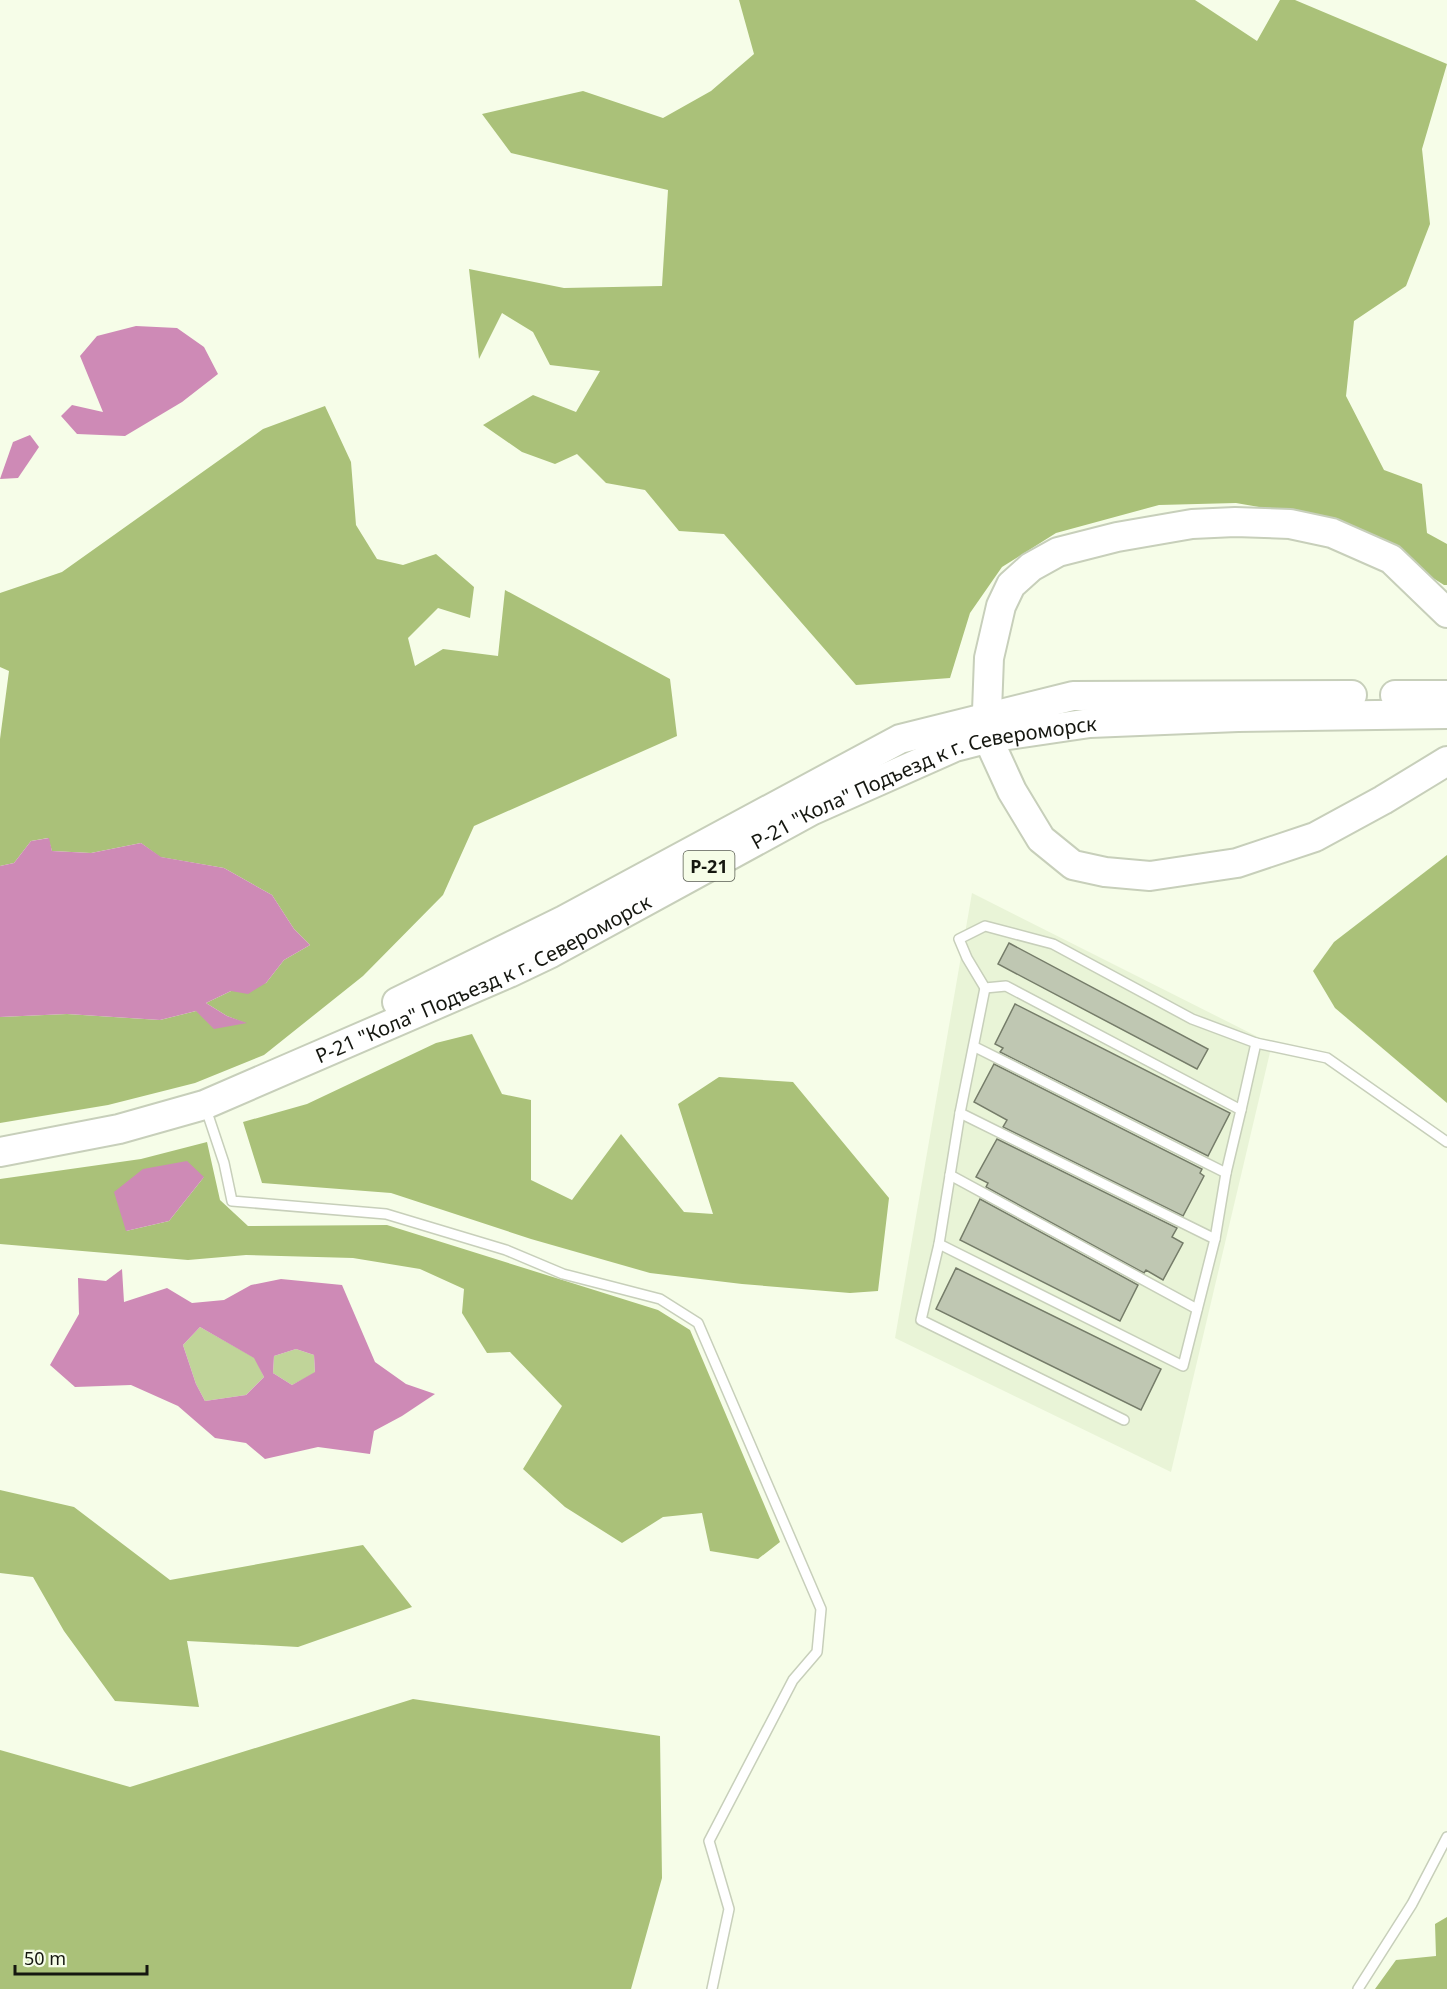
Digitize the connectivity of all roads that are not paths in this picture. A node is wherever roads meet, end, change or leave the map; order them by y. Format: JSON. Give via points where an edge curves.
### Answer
{"nodes":[{"id":1,"x":1447,"y":613,"type":"edge"},
{"id":2,"x":1447,"y":695,"type":"edge"},
{"id":3,"x":987,"y":711,"type":"dead end"},
{"id":4,"x":1447,"y":714,"type":"edge"},
{"id":5,"x":990,"y":743,"type":"dead end"},
{"id":6,"x":1447,"y":761,"type":"edge"},
{"id":7,"x":985,"y":988,"type":"junction"},
{"id":8,"x":1256,"y":1043,"type":"junction"},
{"id":9,"x":975,"y":1047,"type":"junction"},
{"id":10,"x":204,"y":1105,"type":"junction"},
{"id":11,"x":1241,"y":1110,"type":"junction"},
{"id":12,"x":960,"y":1113,"type":"junction"},
{"id":13,"x":150,"y":1120,"type":"junction"},
{"id":14,"x":1447,"y":1142,"type":"edge"},
{"id":15,"x":0,"y":1152,"type":"edge"},
{"id":16,"x":1226,"y":1173,"type":"junction"},
{"id":17,"x":950,"y":1175,"type":"junction"},
{"id":18,"x":1215,"y":1239,"type":"junction"},
{"id":19,"x":939,"y":1244,"type":"junction"},
{"id":20,"x":1197,"y":1309,"type":"junction"},
{"id":21,"x":1124,"y":1420,"type":"dead end"},
{"id":22,"x":1447,"y":1837,"type":"edge"},
{"id":23,"x":712,"y":1989,"type":"edge"},
{"id":24,"x":1358,"y":1989,"type":"edge"}],
"edges":[{"from":1,"to":3,"type":"main road","via":[[1391,560],[1332,533],[1290,524],[1235,522],[1192,524],[1117,537],[1058,552],[1031,567],[1011,585],[1001,606],[989,658]]},
{"from":2,"to":13,"type":"main road","via":[[1073,696],[900,739],[564,920]]},
{"from":4,"to":10,"type":"main road","name":"Р-21 \"Кола\" Подъезд к г. Североморск","number":"Р-21","via":[[1090,723],[994,737],[955,747],[811,811],[551,953]]},
{"from":5,"to":6,"type":"main road","via":[[1012,791],[1041,839],[1073,865],[1150,876],[1237,863],[1315,837]]},
{"from":7,"to":8,"type":"lane","via":[[959,939],[985,926],[1053,944],[1192,1019]]},
{"from":7,"to":9,"type":"lane"},
{"from":7,"to":11,"type":"lane","via":[[1006,986]]},
{"from":8,"to":11,"type":"lane"},
{"from":8,"to":14,"type":"lane","via":[[1327,1058]]},
{"from":9,"to":12,"type":"lane"},
{"from":9,"to":16,"type":"lane"},
{"from":10,"to":13,"type":"main road","name":"Р-21 \"Кола\" Подъезд к г. Североморск","number":"Р-21"},
{"from":10,"to":23,"type":"lane","via":[[232,1201],[386,1214],[506,1250],[563,1274],[660,1299],[698,1323],[821,1609],[817,1652],[793,1680],[709,1841],[729,1909]]},
{"from":11,"to":16,"type":"lane"},
{"from":12,"to":17,"type":"lane"},
{"from":12,"to":18,"type":"lane"},
{"from":13,"to":15,"type":"main road","name":"Р-21 \"Кола\" Подъезд к г. Североморск","number":"Р-21"},
{"from":16,"to":18,"type":"lane"},
{"from":17,"to":19,"type":"lane"},
{"from":17,"to":20,"type":"lane"},
{"from":18,"to":20,"type":"lane"},
{"from":19,"to":20,"type":"lane","via":[[1183,1366]]},
{"from":19,"to":21,"type":"lane","via":[[921,1320]]},
{"from":22,"to":24,"type":"lane","via":[[1412,1904]]}]}
